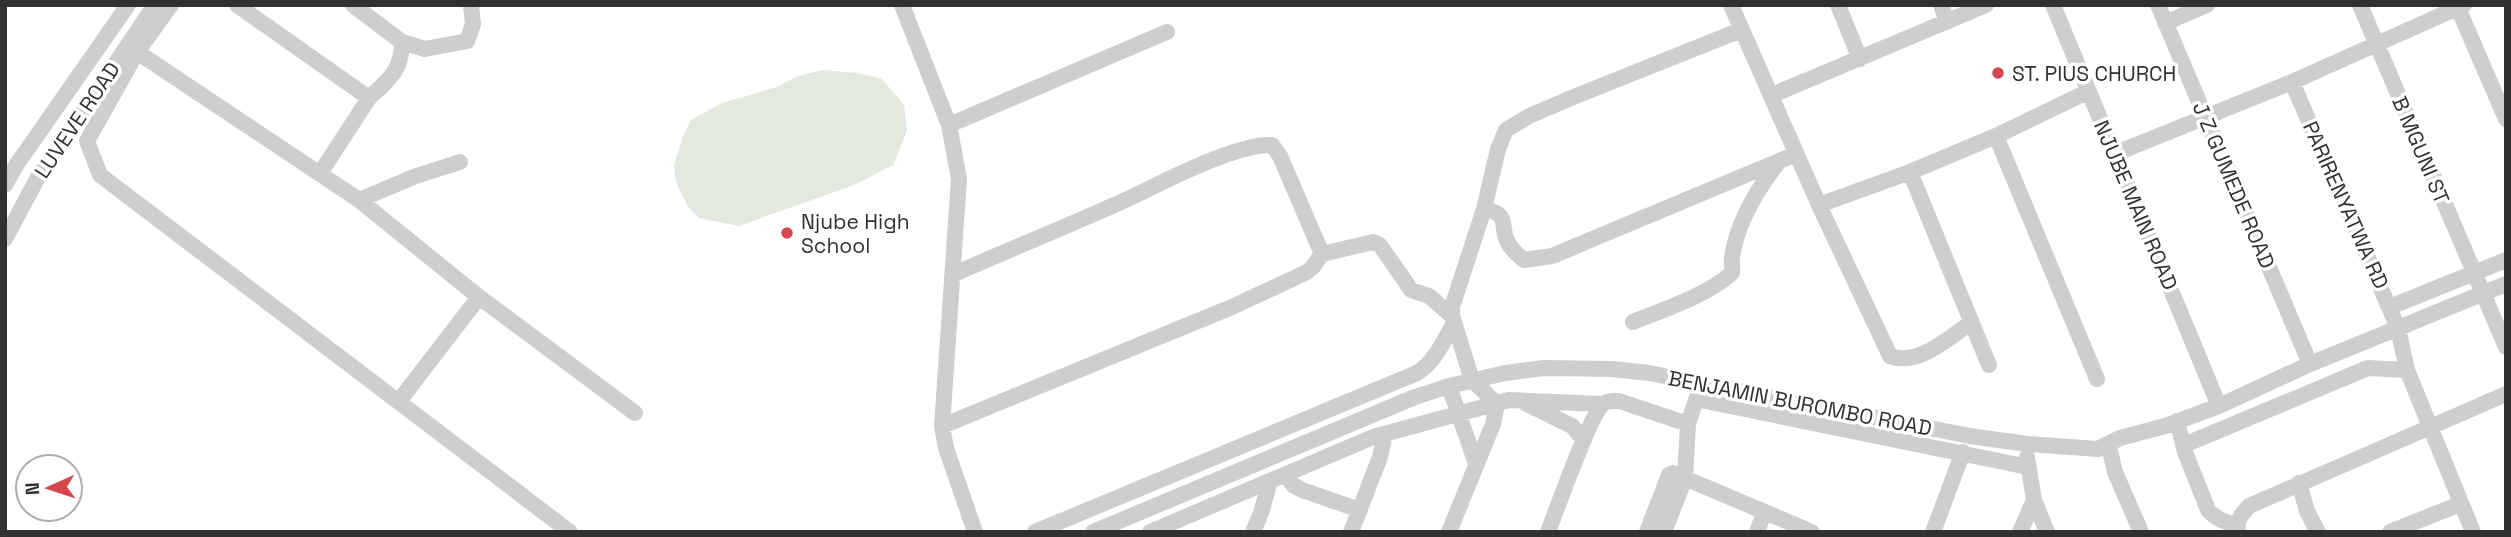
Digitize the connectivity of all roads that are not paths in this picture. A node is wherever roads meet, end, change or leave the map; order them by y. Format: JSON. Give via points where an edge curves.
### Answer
{"nodes":[{"id":1,"x":128,"y":5,"type":"edge"},
{"id":2,"x":155,"y":5,"type":"edge"},
{"id":3,"x":171,"y":5,"type":"edge"},
{"id":4,"x":237,"y":5,"type":"edge"},
{"id":5,"x":353,"y":5,"type":"edge"},
{"id":6,"x":471,"y":5,"type":"edge"},
{"id":7,"x":902,"y":5,"type":"edge"},
{"id":8,"x":1731,"y":5,"type":"edge"},
{"id":9,"x":1838,"y":5,"type":"edge"},
{"id":10,"x":1941,"y":5,"type":"edge"},
{"id":11,"x":1986,"y":5,"type":"edge"},
{"id":12,"x":2053,"y":5,"type":"edge"},
{"id":13,"x":2158,"y":5,"type":"edge"},
{"id":14,"x":2207,"y":5,"type":"edge"},
{"id":15,"x":2360,"y":5,"type":"edge"},
{"id":16,"x":2461,"y":6,"type":"edge"},
{"id":17,"x":1947,"y":22,"type":"junction"},
{"id":18,"x":2165,"y":23,"type":"junction"},
{"id":19,"x":1741,"y":30,"type":"junction"},
{"id":20,"x":1167,"y":32,"type":"dead end"},
{"id":21,"x":402,"y":43,"type":"junction"},
{"id":22,"x":2375,"y":44,"type":"junction"},
{"id":23,"x":137,"y":52,"type":"junction"},
{"id":24,"x":1860,"y":59,"type":"junction"},
{"id":25,"x":2292,"y":82,"type":"junction"},
{"id":26,"x":2089,"y":91,"type":"junction"},
{"id":27,"x":1772,"y":95,"type":"junction"},
{"id":28,"x":369,"y":98,"type":"junction"},
{"id":29,"x":2206,"y":119,"type":"junction"},
{"id":30,"x":2506,"y":119,"type":"edge"},
{"id":31,"x":949,"y":125,"type":"junction"},
{"id":32,"x":1996,"y":136,"type":"junction"},
{"id":33,"x":2114,"y":153,"type":"junction"},
{"id":34,"x":1796,"y":155,"type":"junction"},
{"id":35,"x":8,"y":162,"type":"edge"},
{"id":36,"x":460,"y":162,"type":"dead end"},
{"id":37,"x":1778,"y":162,"type":"junction"},
{"id":38,"x":321,"y":172,"type":"junction"},
{"id":39,"x":1910,"y":172,"type":"junction"},
{"id":40,"x":5,"y":185,"type":"edge"},
{"id":41,"x":359,"y":200,"type":"junction"},
{"id":42,"x":1819,"y":205,"type":"junction"},
{"id":43,"x":1484,"y":209,"type":"junction"},
{"id":44,"x":5,"y":239,"type":"edge"},
{"id":45,"x":1322,"y":254,"type":"junction"},
{"id":46,"x":2506,"y":260,"type":"edge"},
{"id":47,"x":2474,"y":273,"type":"junction"},
{"id":48,"x":954,"y":274,"type":"junction"},
{"id":49,"x":2506,"y":284,"type":"edge"},
{"id":50,"x":2483,"y":293,"type":"junction"},
{"id":51,"x":479,"y":297,"type":"junction"},
{"id":52,"x":2390,"y":307,"type":"junction"},
{"id":53,"x":1452,"y":320,"type":"junction"},
{"id":54,"x":1633,"y":322,"type":"dead end"},
{"id":55,"x":1971,"y":323,"type":"junction"},
{"id":56,"x":2399,"y":327,"type":"junction"},
{"id":57,"x":2506,"y":347,"type":"edge"},
{"id":58,"x":1989,"y":365,"type":"dead end"},
{"id":59,"x":2309,"y":365,"type":"junction"},
{"id":60,"x":2407,"y":370,"type":"junction"},
{"id":61,"x":2096,"y":379,"type":"dead end"},
{"id":62,"x":1472,"y":380,"type":"junction"},
{"id":63,"x":1449,"y":386,"type":"junction"},
{"id":64,"x":1699,"y":391,"type":"junction"},
{"id":65,"x":2506,"y":394,"type":"edge"},
{"id":66,"x":1517,"y":399,"type":"junction"},
{"id":67,"x":399,"y":401,"type":"junction"},
{"id":68,"x":1606,"y":402,"type":"junction"},
{"id":69,"x":1497,"y":404,"type":"junction"},
{"id":70,"x":2219,"y":405,"type":"junction"},
{"id":71,"x":635,"y":413,"type":"dead end"},
{"id":72,"x":1458,"y":413,"type":"junction"},
{"id":73,"x":2177,"y":421,"type":"junction"},
{"id":74,"x":1688,"y":424,"type":"junction"},
{"id":75,"x":942,"y":426,"type":"junction"},
{"id":76,"x":2430,"y":426,"type":"junction"},
{"id":77,"x":1385,"y":434,"type":"junction"},
{"id":78,"x":1584,"y":440,"type":"junction"},
{"id":79,"x":2026,"y":444,"type":"junction"},
{"id":80,"x":2183,"y":445,"type":"junction"},
{"id":81,"x":2098,"y":449,"type":"junction"},
{"id":82,"x":1963,"y":452,"type":"junction"},
{"id":83,"x":1476,"y":464,"type":"junction"},
{"id":84,"x":2028,"y":467,"type":"junction"},
{"id":85,"x":1286,"y":475,"type":"junction"},
{"id":86,"x":1685,"y":478,"type":"junction"},
{"id":87,"x":1269,"y":481,"type":"junction"},
{"id":88,"x":2299,"y":483,"type":"junction"},
{"id":89,"x":2034,"y":500,"type":"junction"},
{"id":90,"x":2460,"y":504,"type":"junction"},
{"id":91,"x":1360,"y":510,"type":"junction"},
{"id":92,"x":1764,"y":513,"type":"junction"},
{"id":93,"x":2237,"y":528,"type":"edge"},
{"id":94,"x":570,"y":532,"type":"edge"},
{"id":95,"x":975,"y":532,"type":"edge"},
{"id":96,"x":1035,"y":532,"type":"edge"},
{"id":97,"x":1093,"y":532,"type":"edge"},
{"id":98,"x":1150,"y":532,"type":"edge"},
{"id":99,"x":1253,"y":532,"type":"edge"},
{"id":100,"x":1351,"y":532,"type":"edge"},
{"id":101,"x":1449,"y":532,"type":"edge"},
{"id":102,"x":1548,"y":532,"type":"edge"},
{"id":103,"x":1647,"y":532,"type":"edge"},
{"id":104,"x":1664,"y":532,"type":"edge"},
{"id":105,"x":1757,"y":532,"type":"edge"},
{"id":106,"x":1812,"y":532,"type":"edge"},
{"id":107,"x":1933,"y":532,"type":"edge"},
{"id":108,"x":2020,"y":532,"type":"edge"},
{"id":109,"x":2047,"y":532,"type":"edge"},
{"id":110,"x":2141,"y":532,"type":"edge"},
{"id":111,"x":2318,"y":532,"type":"edge"},
{"id":112,"x":2390,"y":532,"type":"edge"},
{"id":113,"x":2473,"y":532,"type":"edge"}],
"edges":[{"from":1,"to":35,"type":"street","name":"LUVEVE ROAD"},
{"from":2,"to":44,"type":"street","name":"LUVEVE ROAD","via":[[37,179]]},
{"from":3,"to":23,"type":"street"},
{"from":4,"to":28,"type":"street"},
{"from":5,"to":21,"type":"street"},
{"from":6,"to":21,"type":"street","via":[[467,41],[425,49]]},
{"from":7,"to":31,"type":"street"},
{"from":8,"to":19,"type":"street"},
{"from":9,"to":24,"type":"street"},
{"from":10,"to":17,"type":"street"},
{"from":11,"to":17,"type":"street"},
{"from":12,"to":26,"type":"street","name":"NJUBE MAIN ROAD"},
{"from":13,"to":18,"type":"street","name":"J Z GUMEDE ROAD"},
{"from":14,"to":18,"type":"street"},
{"from":15,"to":22,"type":"street","name":"B MGUNI ST"},
{"from":16,"to":22,"type":"street"},
{"from":16,"to":30,"type":"street"},
{"from":17,"to":24,"type":"street"},
{"from":18,"to":29,"type":"street","name":"J Z GUMEDE ROAD"},
{"from":19,"to":27,"type":"street"},
{"from":19,"to":43,"type":"street","via":[[1576,96],[1506,130]]},
{"from":20,"to":31,"type":"street"},
{"from":21,"to":28,"type":"street","via":[[402,60]]},
{"from":22,"to":25,"type":"street"},
{"from":22,"to":47,"type":"street","name":"B MGUNI ST"},
{"from":23,"to":38,"type":"street"},
{"from":23,"to":67,"type":"street","via":[[87,141],[100,175]]},
{"from":24,"to":27,"type":"street"},
{"from":25,"to":29,"type":"street"},
{"from":25,"to":52,"type":"street","name":"PARIRENYATWA RD"},
{"from":26,"to":32,"type":"street"},
{"from":26,"to":33,"type":"street","name":"NJUBE MAIN ROAD"},
{"from":27,"to":34,"type":"street"},
{"from":28,"to":38,"type":"street"},
{"from":29,"to":33,"type":"street"},
{"from":29,"to":59,"type":"street","name":"J Z GUMEDE ROAD"},
{"from":31,"to":48,"type":"street","via":[[959,179]]},
{"from":32,"to":39,"type":"street"},
{"from":32,"to":61,"type":"street"},
{"from":33,"to":70,"type":"street","name":"NJUBE MAIN ROAD"},
{"from":34,"to":37,"type":"street"},
{"from":34,"to":42,"type":"street"},
{"from":35,"to":40,"type":"street","name":"LUVEVE ROAD"},
{"from":36,"to":41,"type":"street"},
{"from":37,"to":43,"type":"street","via":[[1538,260],[1524,260],[1516,253],[1499,213]]},
{"from":37,"to":54,"type":"street","via":[[1745,217],[1732,273],[1691,299]]},
{"from":38,"to":41,"type":"street"},
{"from":39,"to":42,"type":"street"},
{"from":39,"to":55,"type":"street"},
{"from":41,"to":51,"type":"street"},
{"from":42,"to":55,"type":"street","via":[[1890,356],[1924,354]]},
{"from":43,"to":53,"type":"street","via":[[1452,307]]},
{"from":45,"to":48,"type":"street","via":[[1280,156],[1272,145],[1261,144]]},
{"from":45,"to":53,"type":"street","via":[[1373,242],[1380,245],[1411,290],[1429,296]]},
{"from":45,"to":75,"type":"street","via":[[1305,273],[1232,307]]},
{"from":46,"to":47,"type":"street"},
{"from":47,"to":50,"type":"street","name":"B MGUNI ST"},
{"from":47,"to":52,"type":"street"},
{"from":48,"to":75,"type":"street"},
{"from":49,"to":50,"type":"street","name":"BENJAMIN BUROMBO ROAD"},
{"from":50,"to":56,"type":"street","name":"BENJAMIN BUROMBO ROAD"},
{"from":50,"to":57,"type":"street","name":"B MGUNI ST"},
{"from":51,"to":67,"type":"street"},
{"from":51,"to":71,"type":"street"},
{"from":52,"to":56,"type":"street","name":"PARIRENYATWA RD"},
{"from":53,"to":62,"type":"street"},
{"from":53,"to":96,"type":"street","via":[[1433,359],[1417,373]]},
{"from":55,"to":58,"type":"street"},
{"from":56,"to":59,"type":"street","name":"BENJAMIN BUROMBO ROAD"},
{"from":56,"to":60,"type":"street","name":"PARIRENYATWA RD"},
{"from":59,"to":70,"type":"street","name":"BENJAMIN BUROMBO ROAD"},
{"from":60,"to":76,"type":"street","name":"PARIRENYATWA RD"},
{"from":60,"to":80,"type":"street","via":[[2368,368]]},
{"from":62,"to":63,"type":"street","name":"BENJAMIN BUROMBO ROAD"},
{"from":62,"to":64,"type":"street","name":"BENJAMIN BUROMBO ROAD","via":[[1568,367],[1649,373]]},
{"from":62,"to":69,"type":"street"},
{"from":63,"to":72,"type":"street"},
{"from":63,"to":97,"type":"street","name":"BENJAMIN BUROMBO ROAD"},
{"from":64,"to":74,"type":"street"},
{"from":64,"to":79,"type":"street","name":"BENJAMIN BUROMBO ROAD"},
{"from":64,"to":82,"type":"street"},
{"from":65,"to":76,"type":"street"},
{"from":66,"to":68,"type":"street"},
{"from":66,"to":69,"type":"street"},
{"from":66,"to":78,"type":"street","via":[[1566,423]]},
{"from":67,"to":94,"type":"street"},
{"from":68,"to":74,"type":"street","via":[[1632,404]]},
{"from":68,"to":78,"type":"street"},
{"from":69,"to":72,"type":"street"},
{"from":69,"to":83,"type":"street"},
{"from":70,"to":73,"type":"street","name":"BENJAMIN BUROMBO ROAD"},
{"from":72,"to":77,"type":"street"},
{"from":72,"to":83,"type":"street"},
{"from":73,"to":80,"type":"street"},
{"from":73,"to":81,"type":"street","name":"BENJAMIN BUROMBO ROAD"},
{"from":74,"to":86,"type":"street"},
{"from":75,"to":95,"type":"street"},
{"from":76,"to":88,"type":"street"},
{"from":76,"to":90,"type":"street","name":"PARIRENYATWA RD"},
{"from":77,"to":85,"type":"street"},
{"from":77,"to":91,"type":"street"},
{"from":78,"to":102,"type":"street"},
{"from":79,"to":81,"type":"street","name":"BENJAMIN BUROMBO ROAD"},
{"from":79,"to":84,"type":"street"},
{"from":80,"to":93,"type":"street","via":[[2208,510]]},
{"from":81,"to":110,"type":"street","via":[[2109,446]]},
{"from":82,"to":84,"type":"street"},
{"from":82,"to":107,"type":"street"},
{"from":83,"to":101,"type":"street"},
{"from":84,"to":89,"type":"street"},
{"from":85,"to":87,"type":"street"},
{"from":85,"to":91,"type":"street","via":[[1302,490]]},
{"from":86,"to":92,"type":"street"},
{"from":86,"to":103,"type":"street","via":[[1669,475]]},
{"from":86,"to":104,"type":"street"},
{"from":87,"to":98,"type":"street"},
{"from":87,"to":99,"type":"street"},
{"from":88,"to":93,"type":"street","via":[[2249,506],[2239,516]]},
{"from":88,"to":111,"type":"street"},
{"from":89,"to":108,"type":"street"},
{"from":89,"to":109,"type":"street"},
{"from":90,"to":112,"type":"street"},
{"from":90,"to":113,"type":"street","name":"PARIRENYATWA RD"},
{"from":91,"to":100,"type":"street"},
{"from":92,"to":105,"type":"street"},
{"from":92,"to":106,"type":"street"}]}
